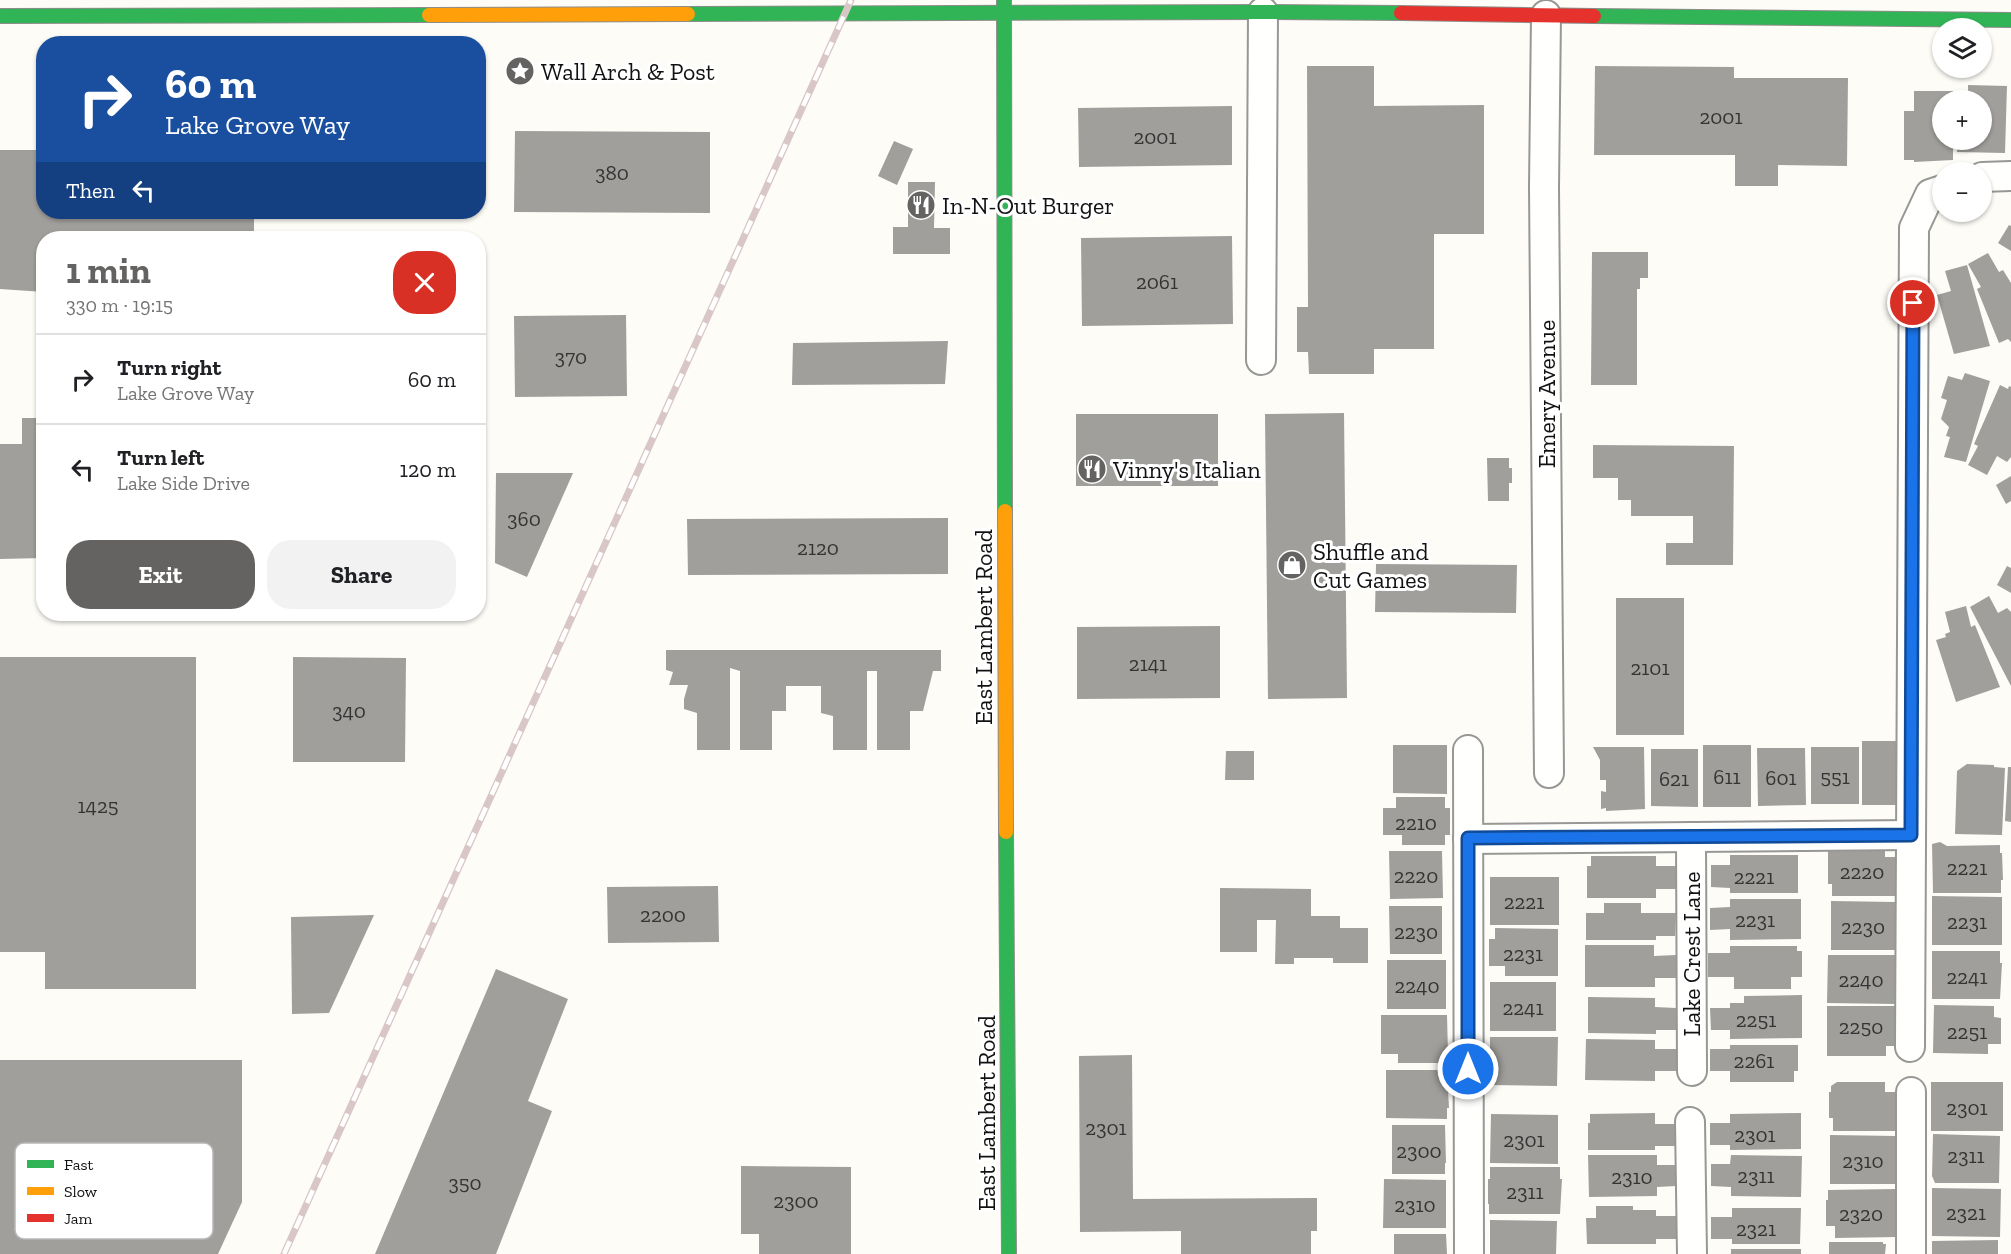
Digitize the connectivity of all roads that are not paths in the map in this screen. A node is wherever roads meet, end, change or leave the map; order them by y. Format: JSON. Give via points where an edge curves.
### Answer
{"nodes":[{"id":1,"x":1004,"y":6,"type":"edge"},
{"id":2,"x":1263,"y":12,"type":"junction"},
{"id":3,"x":1546,"y":15,"type":"junction"},
{"id":4,"x":0,"y":16,"type":"edge"},
{"id":5,"x":2011,"y":20,"type":"edge"},
{"id":6,"x":2011,"y":176,"type":"edge"},
{"id":7,"x":1992,"y":177,"type":"edge"},
{"id":8,"x":1932,"y":199,"type":"edge"},
{"id":9,"x":1261,"y":360,"type":"dead end"},
{"id":10,"x":1468,"y":750,"type":"dead end"},
{"id":11,"x":1549,"y":773,"type":"dead end"},
{"id":12,"x":1911,"y":835,"type":"junction"},
{"id":13,"x":1691,"y":837,"type":"junction"},
{"id":14,"x":1468,"y":838,"type":"junction"},
{"id":15,"x":1910,"y":1047,"type":"dead end"},
{"id":16,"x":1692,"y":1071,"type":"dead end"},
{"id":17,"x":1911,"y":1092,"type":"dead end"},
{"id":18,"x":1690,"y":1122,"type":"dead end"},
{"id":19,"x":1009,"y":1254,"type":"edge"},
{"id":20,"x":1469,"y":1254,"type":"edge"},
{"id":21,"x":1692,"y":1254,"type":"edge"},
{"id":22,"x":1911,"y":1254,"type":"edge"}],
"edges":[{"from":1,"to":2,"type":"street"},
{"from":1,"to":4,"type":"street"},
{"from":1,"to":19,"type":"street","name":"East Lambert Road"},
{"from":2,"to":3,"type":"street"},
{"from":2,"to":9,"type":"street"},
{"from":3,"to":5,"type":"street"},
{"from":3,"to":11,"type":"street","name":"Emery Avenue"},
{"from":6,"to":7,"type":"street"},
{"from":8,"to":12,"type":"street","via":[[1914,228]]},
{"from":10,"to":14,"type":"street"},
{"from":12,"to":13,"type":"street"},
{"from":12,"to":15,"type":"street"},
{"from":13,"to":14,"type":"street"},
{"from":13,"to":16,"type":"street","name":"Lake Crest Lane"},
{"from":14,"to":20,"type":"street"},
{"from":17,"to":22,"type":"street"},
{"from":18,"to":21,"type":"street"}]}
